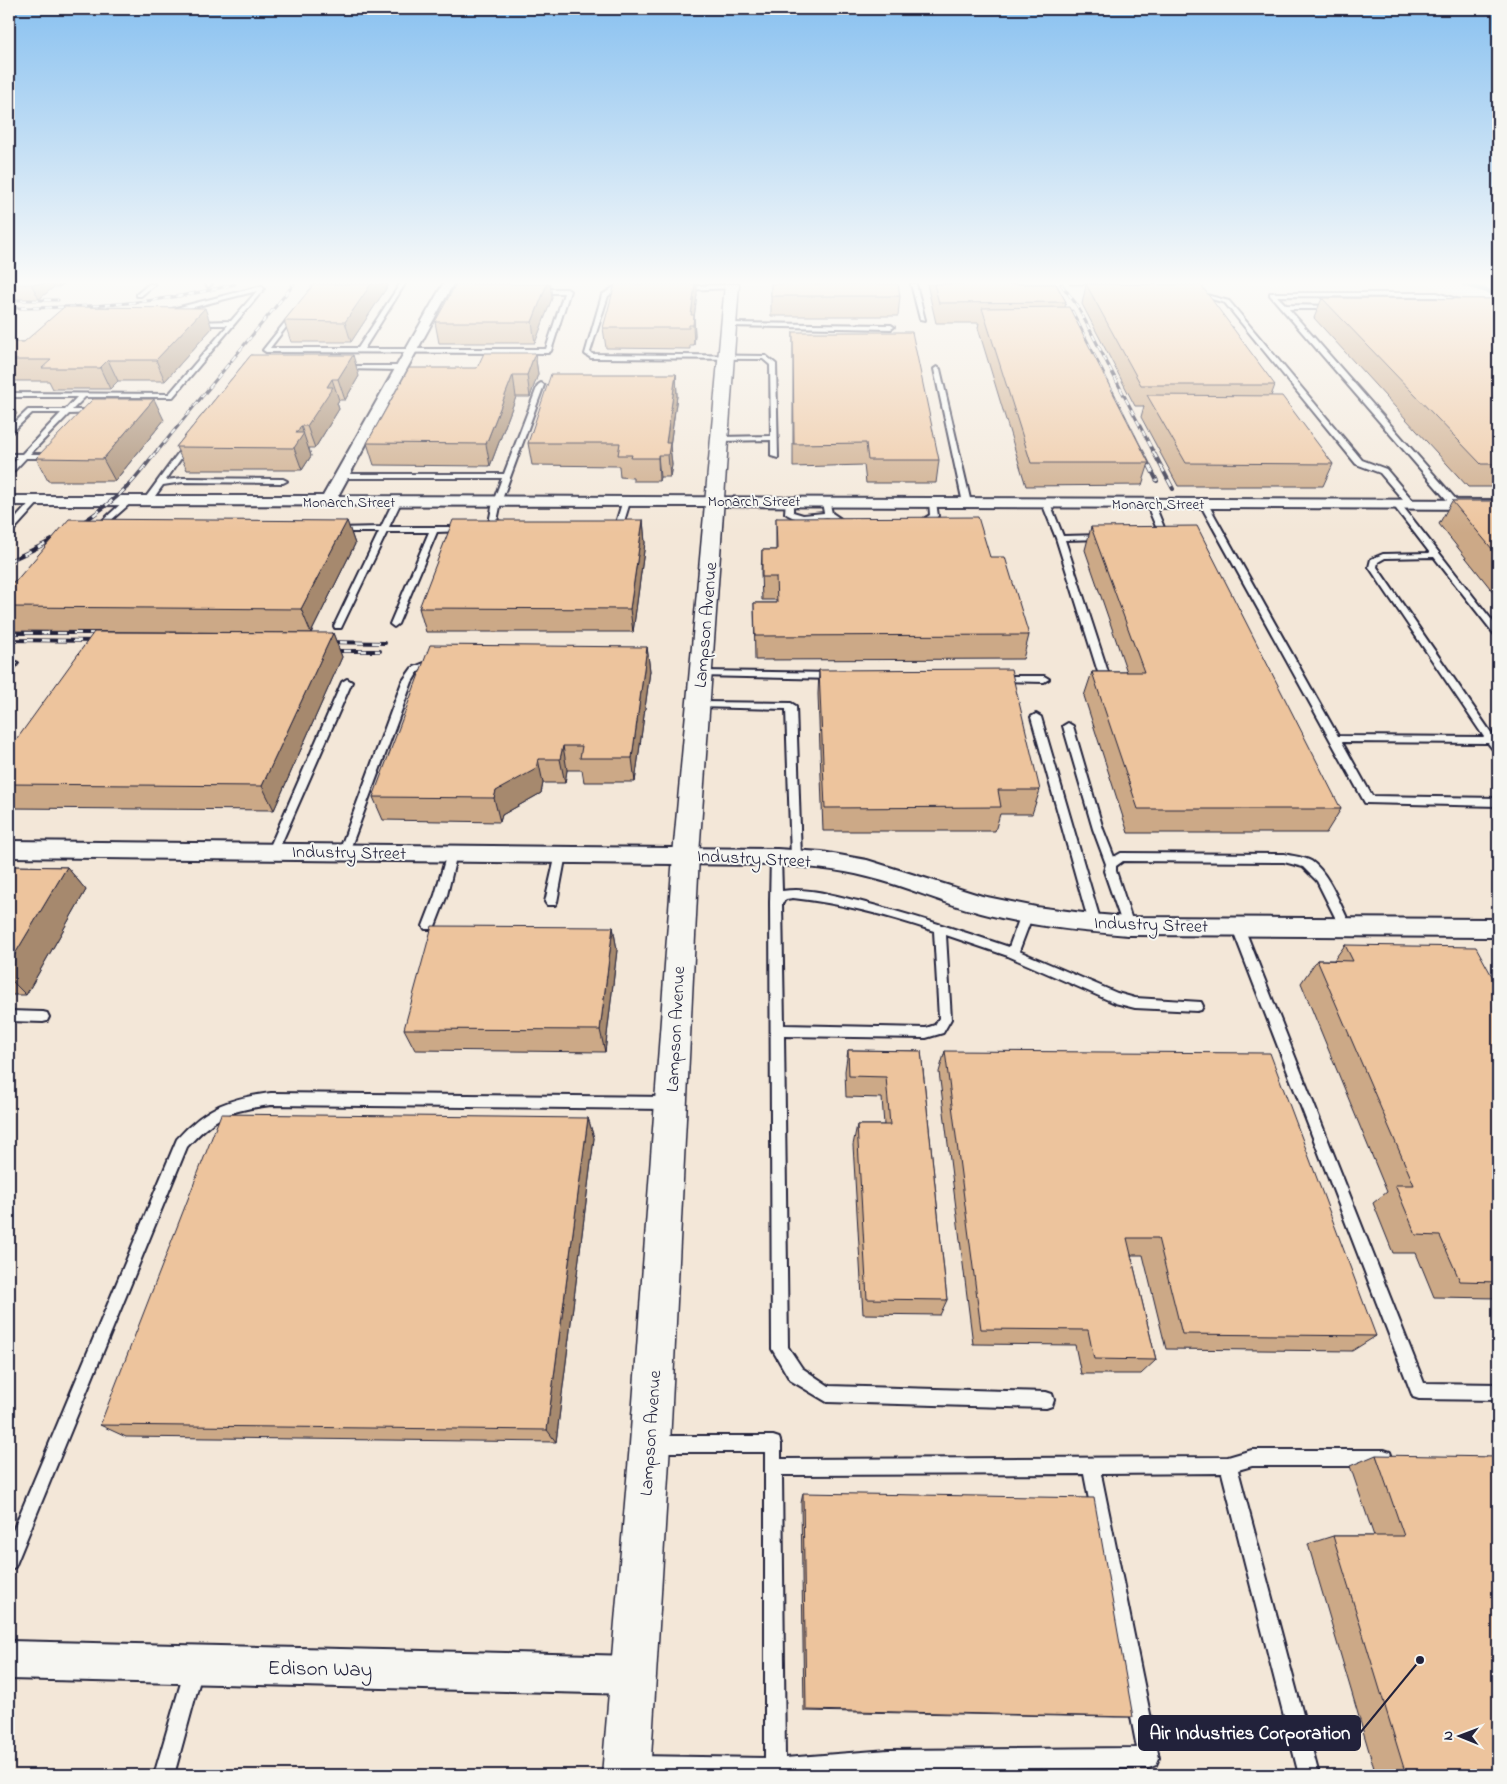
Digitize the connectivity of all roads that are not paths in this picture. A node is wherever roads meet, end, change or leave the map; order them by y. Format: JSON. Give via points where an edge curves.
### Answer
{"nodes":[{"id":1,"x":195,"y":367,"type":"edge"},
{"id":2,"x":725,"y":367,"type":"edge"},
{"id":3,"x":773,"y":367,"type":"edge"},
{"id":4,"x":1281,"y":367,"type":"edge"},
{"id":5,"x":1336,"y":367,"type":"edge"},
{"id":6,"x":332,"y":368,"type":"edge"},
{"id":7,"x":402,"y":368,"type":"joint"},
{"id":8,"x":937,"y":369,"type":"dead end"},
{"id":9,"x":542,"y":385,"type":"dead end"},
{"id":10,"x":9,"y":395,"type":"edge"},
{"id":11,"x":83,"y":396,"type":"junction"},
{"id":12,"x":68,"y":411,"type":"junction"},
{"id":13,"x":96,"y":418,"type":"edge"},
{"id":14,"x":56,"y":424,"type":"junction"},
{"id":15,"x":64,"y":424,"type":"dead end"},
{"id":16,"x":9,"y":432,"type":"edge"},
{"id":17,"x":194,"y":436,"type":"edge"},
{"id":18,"x":775,"y":438,"type":"junction"},
{"id":19,"x":720,"y":440,"type":"junction"},
{"id":20,"x":9,"y":456,"type":"edge"},
{"id":21,"x":24,"y":456,"type":"junction"},
{"id":22,"x":59,"y":456,"type":"edge"},
{"id":23,"x":775,"y":456,"type":"dead end"},
{"id":24,"x":9,"y":472,"type":"edge"},
{"id":25,"x":342,"y":476,"type":"junction"},
{"id":26,"x":507,"y":476,"type":"junction"},
{"id":27,"x":283,"y":481,"type":"dead end"},
{"id":28,"x":161,"y":483,"type":"junction"},
{"id":29,"x":9,"y":501,"type":"edge"},
{"id":30,"x":36,"y":501,"type":"junction"},
{"id":31,"x":129,"y":501,"type":"junction"},
{"id":32,"x":147,"y":501,"type":"junction"},
{"id":33,"x":716,"y":501,"type":"junction"},
{"id":34,"x":328,"y":502,"type":"junction"},
{"id":35,"x":397,"y":502,"type":"junction"},
{"id":36,"x":498,"y":502,"type":"junction"},
{"id":37,"x":626,"y":502,"type":"junction"},
{"id":38,"x":932,"y":502,"type":"junction"},
{"id":39,"x":967,"y":502,"type":"junction"},
{"id":40,"x":1046,"y":503,"type":"junction"},
{"id":41,"x":1150,"y":504,"type":"junction"},
{"id":42,"x":1204,"y":504,"type":"junction"},
{"id":43,"x":1404,"y":505,"type":"junction"},
{"id":44,"x":1456,"y":505,"type":"junction"},
{"id":45,"x":1498,"y":505,"type":"edge"},
{"id":46,"x":827,"y":508,"type":"junction"},
{"id":47,"x":493,"y":523,"type":"junction"},
{"id":48,"x":484,"y":525,"type":"edge"},
{"id":49,"x":515,"y":526,"type":"edge"},
{"id":50,"x":474,"y":527,"type":"edge"},
{"id":51,"x":853,"y":527,"type":"edge"},
{"id":52,"x":599,"y":528,"type":"edge"},
{"id":53,"x":916,"y":529,"type":"edge"},
{"id":54,"x":9,"y":530,"type":"edge"},
{"id":55,"x":122,"y":530,"type":"edge"},
{"id":56,"x":329,"y":530,"type":"edge"},
{"id":57,"x":384,"y":530,"type":"junction"},
{"id":58,"x":434,"y":530,"type":"junction"},
{"id":59,"x":1146,"y":535,"type":"edge"},
{"id":60,"x":1109,"y":537,"type":"edge"},
{"id":61,"x":1060,"y":538,"type":"junction"},
{"id":62,"x":1437,"y":556,"type":"junction"},
{"id":63,"x":394,"y":624,"type":"dead end"},
{"id":64,"x":338,"y":626,"type":"dead end"},
{"id":65,"x":1498,"y":633,"type":"edge"},
{"id":66,"x":448,"y":657,"type":"edge"},
{"id":67,"x":1103,"y":672,"type":"edge"},
{"id":68,"x":701,"y":674,"type":"junction"},
{"id":69,"x":849,"y":676,"type":"edge"},
{"id":70,"x":986,"y":678,"type":"edge"},
{"id":71,"x":1044,"y":679,"type":"dead end"},
{"id":72,"x":347,"y":682,"type":"dead end"},
{"id":73,"x":698,"y":705,"type":"junction"},
{"id":74,"x":1036,"y":717,"type":"dead end"},
{"id":75,"x":1068,"y":726,"type":"dead end"},
{"id":76,"x":1336,"y":739,"type":"junction"},
{"id":77,"x":1495,"y":740,"type":"edge"},
{"id":78,"x":1498,"y":750,"type":"edge"},
{"id":79,"x":1498,"y":802,"type":"edge"},
{"id":80,"x":9,"y":849,"type":"edge"},
{"id":81,"x":273,"y":851,"type":"junction"},
{"id":82,"x":344,"y":852,"type":"junction"},
{"id":83,"x":452,"y":853,"type":"junction"},
{"id":84,"x":561,"y":854,"type":"junction"},
{"id":85,"x":686,"y":855,"type":"junction"},
{"id":86,"x":786,"y":858,"type":"junction"},
{"id":87,"x":1111,"y":864,"type":"junction"},
{"id":88,"x":551,"y":902,"type":"dead end"},
{"id":89,"x":776,"y":902,"type":"junction"},
{"id":90,"x":1026,"y":914,"type":"junction"},
{"id":91,"x":1095,"y":923,"type":"junction"},
{"id":92,"x":1237,"y":925,"type":"junction"},
{"id":93,"x":429,"y":926,"type":"dead end"},
{"id":94,"x":1128,"y":926,"type":"junction"},
{"id":95,"x":1346,"y":926,"type":"junction"},
{"id":96,"x":1492,"y":928,"type":"dead end"},
{"id":97,"x":940,"y":929,"type":"junction"},
{"id":98,"x":1012,"y":953,"type":"junction"},
{"id":99,"x":1197,"y":1006,"type":"dead end"},
{"id":100,"x":9,"y":1016,"type":"edge"},
{"id":101,"x":43,"y":1017,"type":"dead end"},
{"id":102,"x":777,"y":1030,"type":"junction"},
{"id":103,"x":670,"y":1103,"type":"junction"},
{"id":104,"x":1498,"y":1392,"type":"edge"},
{"id":105,"x":1046,"y":1400,"type":"dead end"},
{"id":106,"x":650,"y":1444,"type":"junction"},
{"id":107,"x":1400,"y":1458,"type":"edge"},
{"id":108,"x":1228,"y":1465,"type":"junction"},
{"id":109,"x":772,"y":1467,"type":"junction"},
{"id":110,"x":1091,"y":1467,"type":"junction"},
{"id":111,"x":9,"y":1561,"type":"edge"},
{"id":112,"x":9,"y":1660,"type":"edge"},
{"id":113,"x":195,"y":1665,"type":"junction"},
{"id":114,"x":632,"y":1675,"type":"junction"},
{"id":115,"x":775,"y":1768,"type":"junction"},
{"id":116,"x":626,"y":1771,"type":"edge"},
{"id":117,"x":164,"y":1775,"type":"edge"},
{"id":118,"x":1309,"y":1775,"type":"edge"}],
"edges":[{"from":1,"to":11,"type":"lane","via":[[170,396]]},
{"from":2,"to":19,"type":"main road","name":"Lampson Avenue"},
{"from":3,"to":18,"type":"lane"},
{"from":4,"to":43,"type":"lane","via":[[1359,462],[1383,471]]},
{"from":5,"to":44,"type":"lane"},
{"from":6,"to":7,"type":"lane"},
{"from":7,"to":25,"type":"street"},
{"from":8,"to":39,"type":"lane"},
{"from":9,"to":26,"type":"lane"},
{"from":10,"to":11,"type":"lane"},
{"from":11,"to":12,"type":"lane"},
{"from":12,"to":13,"type":"lane","via":[[102,412]]},
{"from":12,"to":14,"type":"lane"},
{"from":12,"to":16,"type":"lane","via":[[30,411]]},
{"from":14,"to":15,"type":"lane"},
{"from":14,"to":21,"type":"lane"},
{"from":17,"to":28,"type":"lane"},
{"from":18,"to":19,"type":"lane"},
{"from":18,"to":23,"type":"lane"},
{"from":19,"to":33,"type":"main road","name":"Lampson Avenue"},
{"from":20,"to":21,"type":"lane"},
{"from":21,"to":22,"type":"lane"},
{"from":21,"to":24,"type":"lane"},
{"from":25,"to":26,"type":"lane"},
{"from":25,"to":34,"type":"street"},
{"from":26,"to":36,"type":"lane"},
{"from":27,"to":28,"type":"lane","via":[[183,480]]},
{"from":28,"to":32,"type":"lane"},
{"from":29,"to":30,"type":"street","name":"Monarch Street"},
{"from":30,"to":31,"type":"street","name":"Monarch Street"},
{"from":30,"to":54,"type":"lane"},
{"from":31,"to":32,"type":"street","name":"Monarch Street"},
{"from":31,"to":55,"type":"lane","via":[[106,522],[109,528]]},
{"from":32,"to":34,"type":"street","name":"Monarch Street"},
{"from":33,"to":37,"type":"street","name":"Monarch Street"},
{"from":33,"to":46,"type":"street","name":"Monarch Street","via":[[789,502]]},
{"from":33,"to":68,"type":"main road","name":"Lampson Avenue"},
{"from":34,"to":35,"type":"street","name":"Monarch Street"},
{"from":35,"to":36,"type":"street","name":"Monarch Street"},
{"from":35,"to":57,"type":"lane"},
{"from":36,"to":37,"type":"street","name":"Monarch Street"},
{"from":36,"to":47,"type":"lane"},
{"from":37,"to":52,"type":"lane","via":[[618,528]]},
{"from":38,"to":39,"type":"street","name":"Monarch Street"},
{"from":38,"to":46,"type":"street","name":"Monarch Street"},
{"from":38,"to":53,"type":"lane","via":[[934,516]]},
{"from":39,"to":40,"type":"street","name":"Monarch Street"},
{"from":40,"to":41,"type":"street","name":"Monarch Street"},
{"from":40,"to":61,"type":"lane"},
{"from":41,"to":42,"type":"street","name":"Monarch Street"},
{"from":41,"to":59,"type":"lane","via":[[1160,530]]},
{"from":42,"to":43,"type":"street","name":"Monarch Street"},
{"from":42,"to":76,"type":"lane"},
{"from":43,"to":44,"type":"street","name":"Monarch Street"},
{"from":43,"to":62,"type":"lane"},
{"from":44,"to":45,"type":"street","name":"Monarch Street"},
{"from":46,"to":51,"type":"lane","via":[[847,526]]},
{"from":47,"to":48,"type":"lane"},
{"from":47,"to":49,"type":"lane"},
{"from":50,"to":58,"type":"lane"},
{"from":56,"to":57,"type":"lane"},
{"from":57,"to":58,"type":"lane"},
{"from":57,"to":64,"type":"lane"},
{"from":58,"to":63,"type":"lane"},
{"from":60,"to":61,"type":"lane"},
{"from":61,"to":67,"type":"lane"},
{"from":62,"to":65,"type":"lane"},
{"from":62,"to":77,"type":"lane","via":[[1383,556],[1374,561],[1373,566]]},
{"from":66,"to":82,"type":"lane","via":[[415,670],[407,682]]},
{"from":68,"to":69,"type":"lane"},
{"from":68,"to":73,"type":"main road","name":"Lampson Avenue"},
{"from":70,"to":71,"type":"lane"},
{"from":72,"to":81,"type":"lane"},
{"from":73,"to":85,"type":"main road","name":"Lampson Avenue"},
{"from":73,"to":86,"type":"lane","via":[[791,706]]},
{"from":74,"to":91,"type":"lane"},
{"from":75,"to":87,"type":"lane"},
{"from":76,"to":77,"type":"lane"},
{"from":76,"to":79,"type":"lane","via":[[1368,800]]},
{"from":77,"to":78,"type":"lane"},
{"from":80,"to":81,"type":"street","name":"Industry Street"},
{"from":81,"to":82,"type":"street","name":"Industry Street"},
{"from":82,"to":83,"type":"street","name":"Industry Street"},
{"from":83,"to":84,"type":"street","name":"Industry Street"},
{"from":83,"to":93,"type":"lane"},
{"from":84,"to":85,"type":"street","name":"Industry Street"},
{"from":84,"to":88,"type":"lane"},
{"from":85,"to":86,"type":"street","name":"Industry Street"},
{"from":85,"to":103,"type":"main road","name":"Lampson Avenue"},
{"from":86,"to":89,"type":"lane"},
{"from":86,"to":90,"type":"street","name":"Industry Street","via":[[866,868],[982,905]]},
{"from":87,"to":94,"type":"lane","via":[[1110,871]]},
{"from":87,"to":95,"type":"lane","via":[[1121,857],[1284,858],[1307,864],[1321,878]]},
{"from":89,"to":97,"type":"lane","via":[[783,895],[822,897]]},
{"from":89,"to":102,"type":"lane"},
{"from":90,"to":91,"type":"street","name":"Industry Street"},
{"from":90,"to":98,"type":"lane"},
{"from":91,"to":94,"type":"street","name":"Industry Street"},
{"from":92,"to":94,"type":"street","name":"Industry Street"},
{"from":92,"to":95,"type":"street","name":"Industry Street"},
{"from":92,"to":104,"type":"lane","via":[[1419,1391]]},
{"from":95,"to":96,"type":"street","name":"Industry Street"},
{"from":97,"to":98,"type":"lane"},
{"from":97,"to":102,"type":"lane","via":[[945,1019],[939,1028],[926,1033]]},
{"from":98,"to":99,"type":"lane","via":[[1115,998],[1136,1003]]},
{"from":100,"to":101,"type":"lane"},
{"from":102,"to":105,"type":"lane","via":[[780,1349],[796,1374],[827,1394]]},
{"from":103,"to":106,"type":"main road","name":"Lampson Avenue"},
{"from":103,"to":111,"type":"lane","via":[[271,1099],[241,1102],[219,1110],[199,1123],[182,1143]]},
{"from":106,"to":109,"type":"lane","via":[[772,1444]]},
{"from":106,"to":114,"type":"main road","name":"Lampson Avenue"},
{"from":107,"to":108,"type":"lane","via":[[1252,1458]]},
{"from":108,"to":110,"type":"lane"},
{"from":108,"to":118,"type":"lane"},
{"from":109,"to":110,"type":"lane"},
{"from":109,"to":115,"type":"lane"},
{"from":110,"to":115,"type":"lane","via":[[1149,1758],[888,1760]]},
{"from":112,"to":113,"type":"street","name":"Edison Way"},
{"from":113,"to":114,"type":"street","name":"Edison Way"},
{"from":113,"to":117,"type":"lane"},
{"from":114,"to":116,"type":"main road","name":"Lampson Avenue"},
{"from":115,"to":116,"type":"lane"}]}
